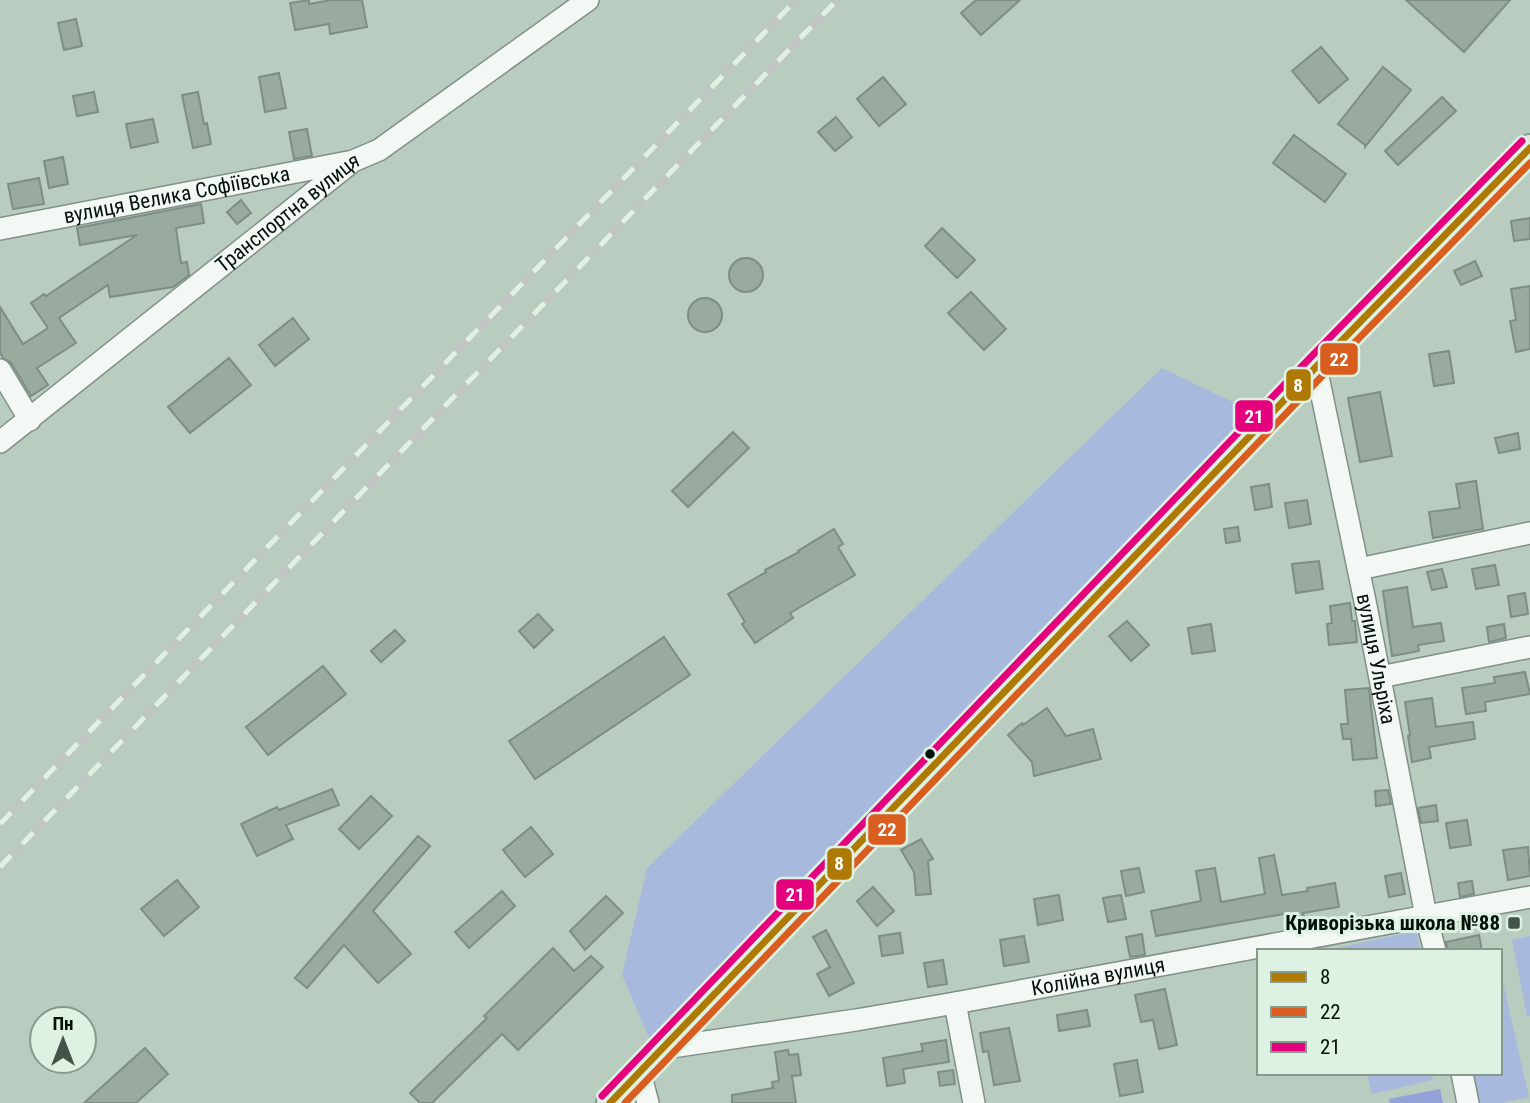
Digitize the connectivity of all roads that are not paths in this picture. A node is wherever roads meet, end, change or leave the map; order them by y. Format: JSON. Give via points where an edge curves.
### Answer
{"nodes":[{"id":1,"x":587,"y":0,"type":"edge"},
{"id":2,"x":1530,"y":148,"type":"edge"},
{"id":3,"x":353,"y":161,"type":"junction"},
{"id":4,"x":0,"y":229,"type":"edge"},
{"id":5,"x":1316,"y":367,"type":"junction"},
{"id":6,"x":0,"y":370,"type":"edge"},
{"id":7,"x":30,"y":420,"type":"junction"},
{"id":8,"x":0,"y":442,"type":"edge"},
{"id":9,"x":1530,"y":533,"type":"edge"},
{"id":10,"x":1359,"y":569,"type":"junction"},
{"id":11,"x":1530,"y":647,"type":"edge"},
{"id":12,"x":1380,"y":677,"type":"junction"},
{"id":13,"x":1530,"y":897,"type":"edge"},
{"id":14,"x":1426,"y":916,"type":"junction"},
{"id":15,"x":1434,"y":949,"type":"edge"},
{"id":16,"x":955,"y":1003,"type":"junction"},
{"id":17,"x":665,"y":1048,"type":"junction"},
{"id":18,"x":640,"y":1072,"type":"junction"},
{"id":19,"x":1462,"y":1075,"type":"edge"},
{"id":20,"x":610,"y":1103,"type":"edge"},
{"id":21,"x":648,"y":1103,"type":"edge"},
{"id":22,"x":974,"y":1103,"type":"edge"},
{"id":23,"x":1468,"y":1103,"type":"edge"}],
"edges":[{"from":1,"to":3,"type":"street","name":"Транспортна вулиця","via":[[379,150]]},
{"from":2,"to":5,"type":"main road"},
{"from":3,"to":4,"type":"street","name":"вулиця Велика Софіївська"},
{"from":3,"to":7,"type":"street","name":"Транспортна вулиця"},
{"from":5,"to":10,"type":"street","name":"вулиця Ульріха"},
{"from":5,"to":17,"type":"main road"},
{"from":6,"to":7,"type":"street"},
{"from":7,"to":8,"type":"street","name":"Транспортна вулиця"},
{"from":9,"to":10,"type":"street"},
{"from":10,"to":12,"type":"street","name":"вулиця Ульріха"},
{"from":11,"to":12,"type":"street"},
{"from":12,"to":14,"type":"street","name":"вулиця Ульріха"},
{"from":13,"to":14,"type":"street","name":"Колійна вулиця"},
{"from":14,"to":15,"type":"street","name":"вулиця Ульріха"},
{"from":14,"to":16,"type":"street","name":"Колійна вулиця"},
{"from":16,"to":17,"type":"street","name":"Колійна вулиця"},
{"from":16,"to":22,"type":"street"},
{"from":17,"to":18,"type":"main road"},
{"from":18,"to":20,"type":"main road"},
{"from":18,"to":21,"type":"street"},
{"from":19,"to":23,"type":"street"}]}
